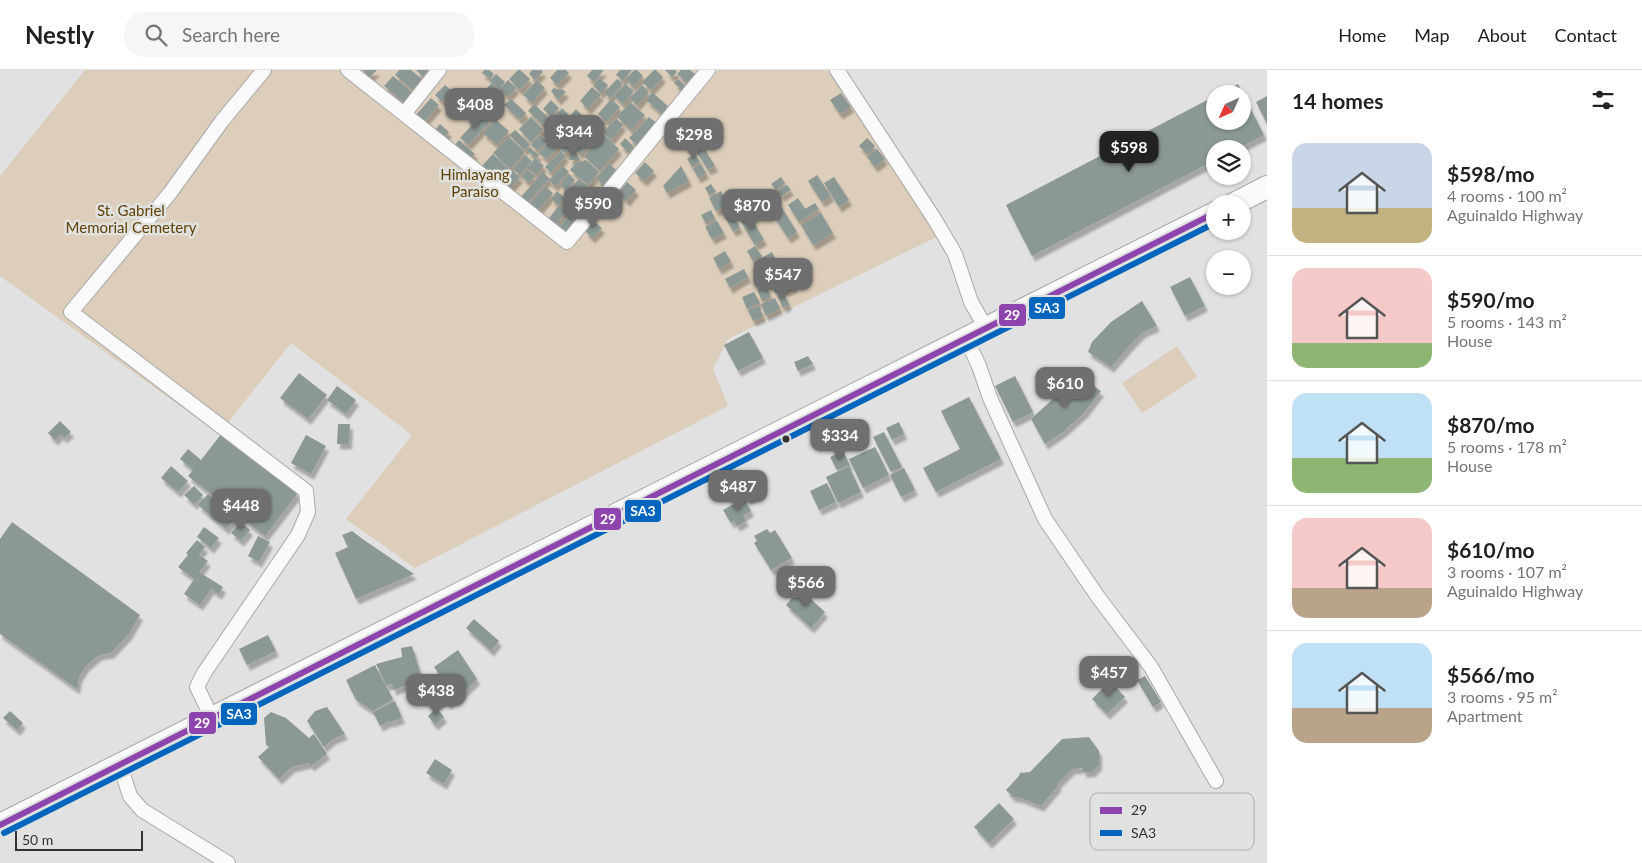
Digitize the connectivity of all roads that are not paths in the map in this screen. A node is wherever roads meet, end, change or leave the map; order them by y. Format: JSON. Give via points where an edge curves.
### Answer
{"nodes":[{"id":1,"x":264,"y":70,"type":"edge"},
{"id":2,"x":348,"y":70,"type":"edge"},
{"id":3,"x":439,"y":70,"type":"edge"},
{"id":4,"x":708,"y":70,"type":"edge"},
{"id":5,"x":837,"y":70,"type":"edge"},
{"id":6,"x":404,"y":114,"type":"junction"},
{"id":7,"x":1267,"y":187,"type":"edge"},
{"id":8,"x":1251,"y":195,"type":"edge"},
{"id":9,"x":1206,"y":218,"type":"edge"},
{"id":10,"x":986,"y":328,"type":"junction"},
{"id":11,"x":966,"y":338,"type":"junction"},
{"id":12,"x":212,"y":718,"type":"junction"},
{"id":13,"x":120,"y":765,"type":"junction"},
{"id":14,"x":1216,"y":781,"type":"dead end"},
{"id":15,"x":0,"y":825,"type":"edge"},
{"id":16,"x":228,"y":863,"type":"edge"}],
"edges":[{"from":1,"to":12,"type":"street","via":[[170,193],[71,312],[306,491],[308,512],[298,535],[197,687]]},
{"from":2,"to":6,"type":"street"},
{"from":3,"to":6,"type":"street"},
{"from":4,"to":6,"type":"street","via":[[566,242]]},
{"from":5,"to":10,"type":"street","via":[[955,254],[971,302]]},
{"from":7,"to":8,"type":"main road"},
{"from":9,"to":10,"type":"main road"},
{"from":10,"to":11,"type":"main road"},
{"from":11,"to":12,"type":"main road"},
{"from":11,"to":14,"type":"street","via":[[1046,519],[1098,597],[1151,667]]},
{"from":12,"to":13,"type":"main road"},
{"from":13,"to":15,"type":"main road"},
{"from":13,"to":16,"type":"street","via":[[130,796],[142,810]]}]}
